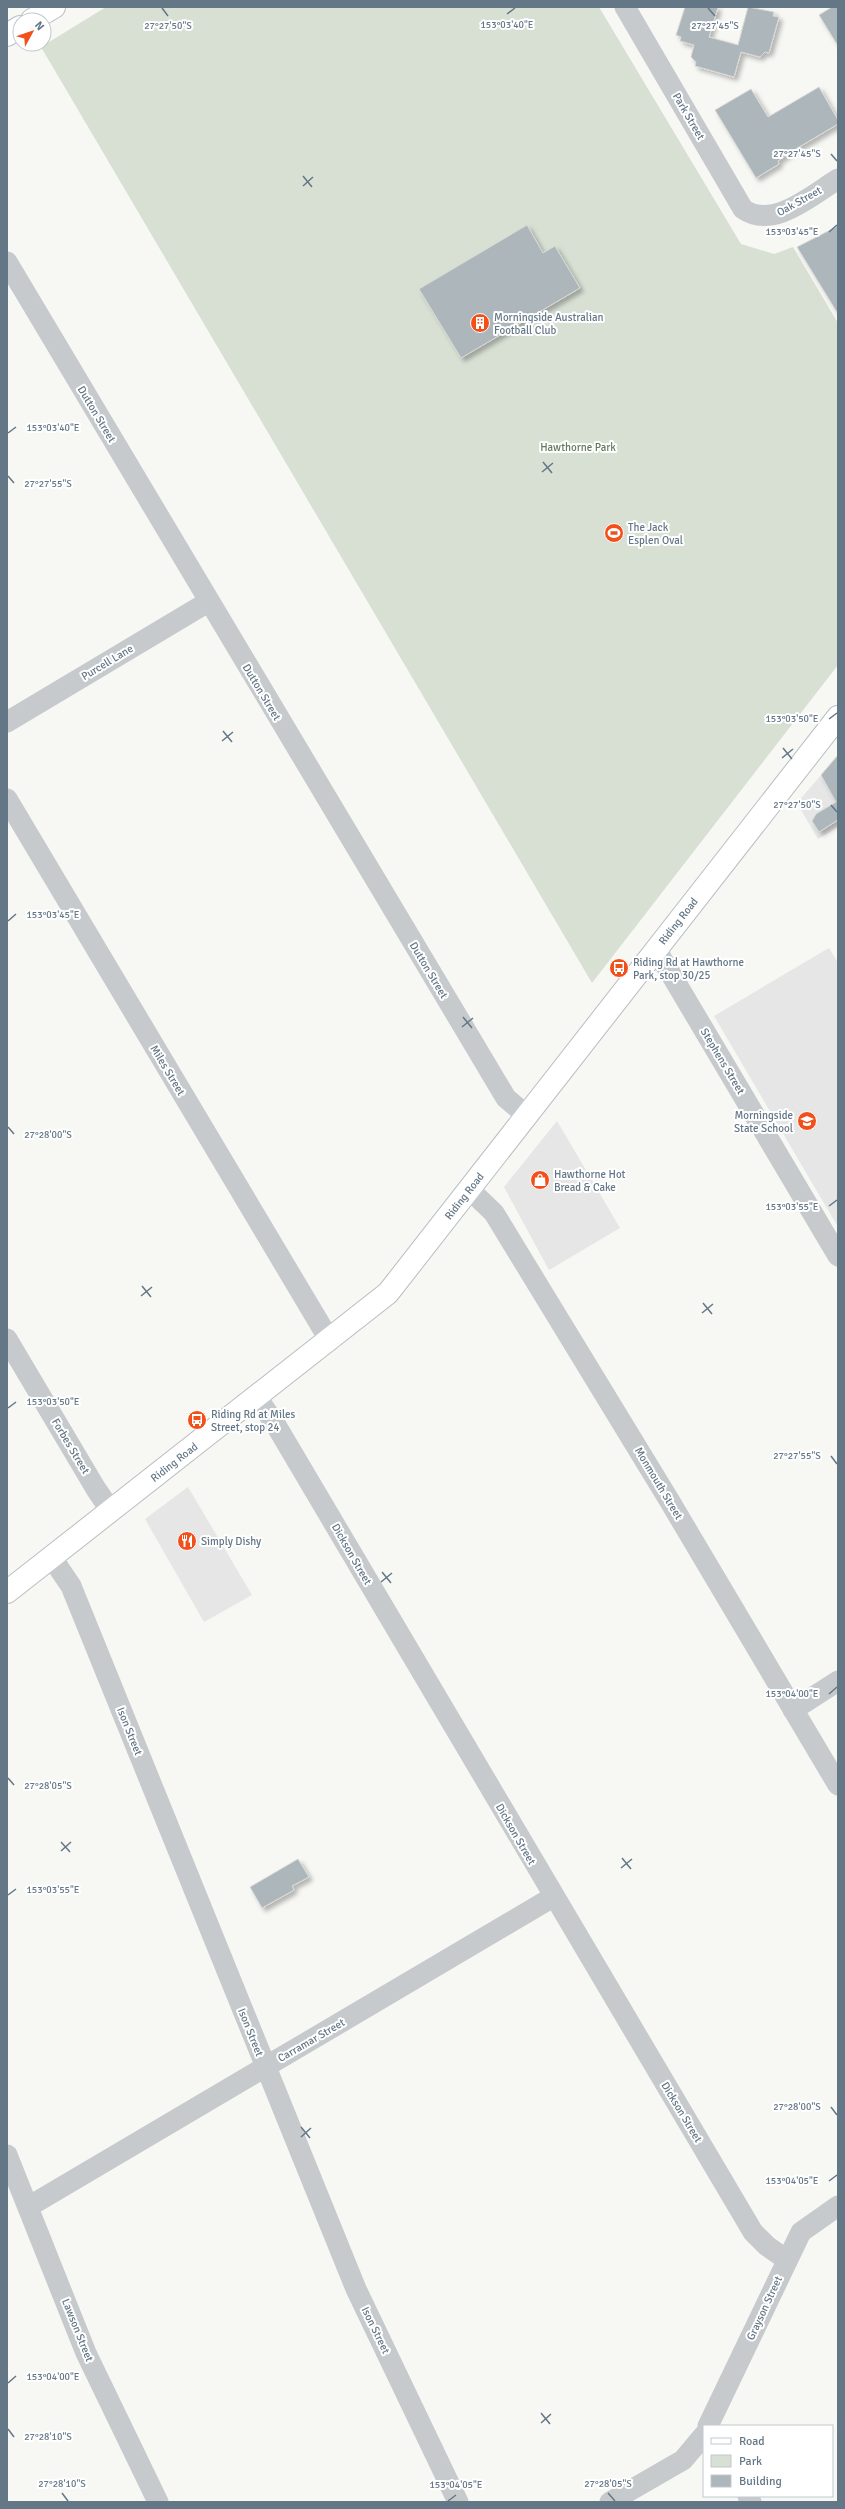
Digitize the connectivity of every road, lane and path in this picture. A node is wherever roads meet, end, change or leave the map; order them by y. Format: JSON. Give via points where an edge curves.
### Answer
{"nodes":[{"id":1,"x":625,"y":7,"type":"edge"},
{"id":2,"x":838,"y":179,"type":"edge"},
{"id":3,"x":759,"y":217,"type":"joint"},
{"id":4,"x":7,"y":262,"type":"edge"},
{"id":5,"x":208,"y":602,"type":"junction"},
{"id":6,"x":837,"y":719,"type":"edge"},
{"id":7,"x":7,"y":722,"type":"edge"},
{"id":8,"x":7,"y":799,"type":"edge"},
{"id":9,"x":656,"y":949,"type":"junction"},
{"id":10,"x":526,"y":1115,"type":"junction"},
{"id":11,"x":469,"y":1189,"type":"junction"},
{"id":12,"x":838,"y":1256,"type":"edge"},
{"id":13,"x":7,"y":1339,"type":"edge"},
{"id":14,"x":330,"y":1341,"type":"junction"},
{"id":15,"x":257,"y":1397,"type":"junction"},
{"id":16,"x":112,"y":1511,"type":"junction"},
{"id":17,"x":52,"y":1558,"type":"junction"},
{"id":18,"x":7,"y":1592,"type":"edge"},
{"id":19,"x":838,"y":1681,"type":"edge"},
{"id":20,"x":793,"y":1710,"type":"junction"},
{"id":21,"x":838,"y":1786,"type":"edge"},
{"id":22,"x":553,"y":1897,"type":"junction"},
{"id":23,"x":265,"y":2067,"type":"junction"},
{"id":24,"x":7,"y":2155,"type":"edge"},
{"id":25,"x":838,"y":2206,"type":"edge"},
{"id":26,"x":28,"y":2207,"type":"junction"},
{"id":27,"x":787,"y":2260,"type":"junction"},
{"id":28,"x":709,"y":2425,"type":"edge"},
{"id":29,"x":703,"y":2436,"type":"edge"},
{"id":30,"x":158,"y":2502,"type":"edge"},
{"id":31,"x":458,"y":2502,"type":"edge"},
{"id":32,"x":610,"y":2502,"type":"edge"}],
"edges":[{"from":1,"to":3,"type":"street","name":"Park Street","via":[[743,209]]},
{"from":2,"to":3,"type":"street","name":"Oak Street","via":[[780,213]]},
{"from":4,"to":5,"type":"street","name":"Dutton Street"},
{"from":5,"to":7,"type":"street","name":"Purcell Lane"},
{"from":5,"to":10,"type":"street","name":"Dutton Street","via":[[506,1098]]},
{"from":6,"to":9,"type":"main road","name":"Riding Road"},
{"from":8,"to":14,"type":"street","name":"Miles Street"},
{"from":9,"to":10,"type":"main road","name":"Riding Road"},
{"from":9,"to":12,"type":"street","name":"Stephens Street"},
{"from":10,"to":11,"type":"main road","name":"Riding Road"},
{"from":11,"to":14,"type":"main road","name":"Riding Road","via":[[388,1293]]},
{"from":11,"to":20,"type":"street","name":"Monmouth Street","via":[[494,1213],[669,1500]]},
{"from":13,"to":16,"type":"street","name":"Forbes Street","via":[[96,1490]]},
{"from":14,"to":15,"type":"main road","name":"Riding Road"},
{"from":15,"to":16,"type":"main road","name":"Riding Road"},
{"from":15,"to":22,"type":"street","name":"Dickson Street","via":[[277,1426]]},
{"from":16,"to":17,"type":"main road","name":"Riding Road"},
{"from":17,"to":18,"type":"main road","name":"Riding Road"},
{"from":17,"to":23,"type":"street","name":"Ison Street","via":[[71,1586]]},
{"from":19,"to":20,"type":"street"},
{"from":20,"to":21,"type":"street","name":"Monmouth Street"},
{"from":22,"to":23,"type":"street","name":"Carramar Street"},
{"from":22,"to":27,"type":"street","name":"Dickson Street","via":[[753,2232]]},
{"from":23,"to":26,"type":"street","name":"Carramar Street"},
{"from":23,"to":31,"type":"street","name":"Ison Street","via":[[356,2289]]},
{"from":24,"to":26,"type":"street","name":"Lawson Street"},
{"from":25,"to":27,"type":"street","name":"Grayson Street","via":[[801,2232]]},
{"from":26,"to":30,"type":"street","name":"Lawson Street","via":[[86,2352]]},
{"from":27,"to":28,"type":"street","name":"Grayson Street"},
{"from":29,"to":32,"type":"street","name":"Grayson Street","via":[[683,2460]]}]}
